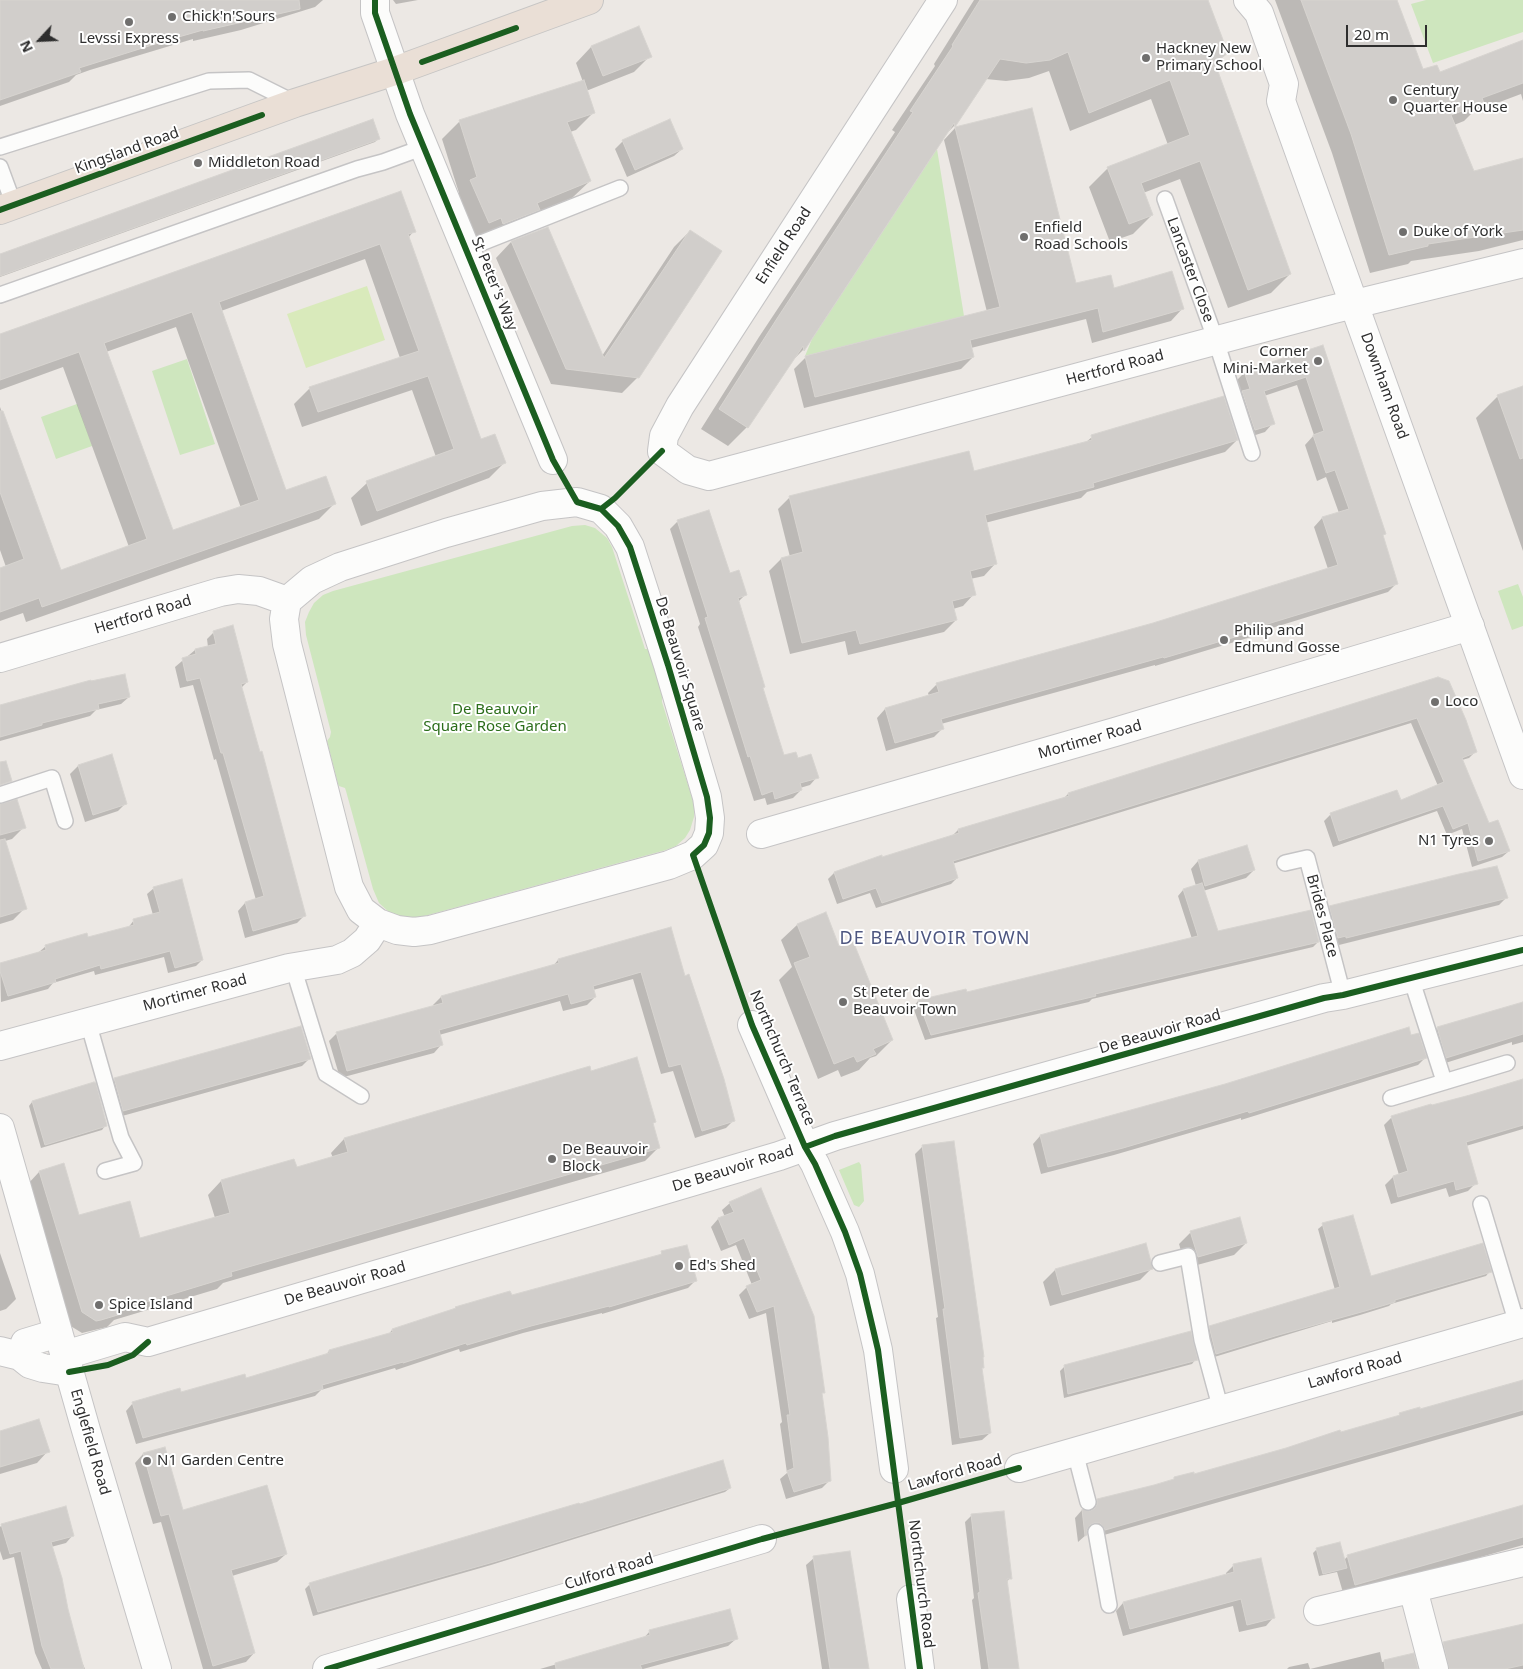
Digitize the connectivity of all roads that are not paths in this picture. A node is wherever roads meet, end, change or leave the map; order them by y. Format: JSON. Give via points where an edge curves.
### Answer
{"nodes":[{"id":1,"x":375,"y":0,"type":"edge"},
{"id":2,"x":589,"y":0,"type":"edge"},
{"id":3,"x":943,"y":0,"type":"edge"},
{"id":4,"x":1248,"y":0,"type":"edge"},
{"id":5,"x":395,"y":71,"type":"junction"},
{"id":6,"x":295,"y":102,"type":"junction"},
{"id":7,"x":424,"y":147,"type":"junction"},
{"id":8,"x":0,"y":148,"type":"edge"},
{"id":9,"x":0,"y":166,"type":"edge"},
{"id":10,"x":620,"y":188,"type":"dead end"},
{"id":11,"x":1165,"y":199,"type":"dead end"},
{"id":12,"x":7,"y":208,"type":"edge"},
{"id":13,"x":466,"y":249,"type":"junction"},
{"id":14,"x":1523,"y":262,"type":"edge"},
{"id":15,"x":0,"y":296,"type":"edge"},
{"id":16,"x":1355,"y":304,"type":"junction"},
{"id":17,"x":1216,"y":341,"type":"junction"},
{"id":18,"x":1252,"y":453,"type":"dead end"},
{"id":19,"x":553,"y":460,"type":"dead end"},
{"id":20,"x":708,"y":476,"type":"joint"},
{"id":21,"x":287,"y":601,"type":"junction"},
{"id":22,"x":1470,"y":626,"type":"junction"},
{"id":23,"x":0,"y":658,"type":"edge"},
{"id":24,"x":1523,"y":775,"type":"edge"},
{"id":25,"x":0,"y":795,"type":"edge"},
{"id":26,"x":66,"y":821,"type":"dead end"},
{"id":27,"x":761,"y":834,"type":"dead end"},
{"id":28,"x":1285,"y":863,"type":"dead end"},
{"id":29,"x":378,"y":923,"type":"junction"},
{"id":30,"x":1523,"y":950,"type":"edge"},
{"id":31,"x":293,"y":967,"type":"junction"},
{"id":32,"x":1411,"y":978,"type":"junction"},
{"id":33,"x":1343,"y":995,"type":"junction"},
{"id":34,"x":88,"y":1022,"type":"junction"},
{"id":35,"x":752,"y":1025,"type":"dead end"},
{"id":36,"x":0,"y":1046,"type":"edge"},
{"id":37,"x":1507,"y":1063,"type":"dead end"},
{"id":38,"x":1444,"y":1081,"type":"junction"},
{"id":39,"x":361,"y":1096,"type":"dead end"},
{"id":40,"x":1391,"y":1098,"type":"dead end"},
{"id":41,"x":0,"y":1128,"type":"edge"},
{"id":42,"x":806,"y":1147,"type":"junction"},
{"id":43,"x":105,"y":1171,"type":"dead end"},
{"id":44,"x":1481,"y":1204,"type":"dead end"},
{"id":45,"x":1160,"y":1263,"type":"dead end"},
{"id":46,"x":1520,"y":1323,"type":"edge"},
{"id":47,"x":10,"y":1353,"type":"edge"},
{"id":48,"x":64,"y":1353,"type":"junction"},
{"id":49,"x":1221,"y":1410,"type":"junction"},
{"id":50,"x":1076,"y":1452,"type":"junction"},
{"id":51,"x":1019,"y":1468,"type":"dead end"},
{"id":52,"x":894,"y":1469,"type":"dead end"},
{"id":53,"x":1088,"y":1502,"type":"dead end"},
{"id":54,"x":1096,"y":1532,"type":"dead end"},
{"id":55,"x":762,"y":1539,"type":"dead end"},
{"id":56,"x":1523,"y":1562,"type":"edge"},
{"id":57,"x":1414,"y":1589,"type":"junction"},
{"id":58,"x":911,"y":1600,"type":"dead end"},
{"id":59,"x":1109,"y":1605,"type":"dead end"},
{"id":60,"x":1318,"y":1611,"type":"dead end"},
{"id":61,"x":157,"y":1669,"type":"edge"},
{"id":62,"x":327,"y":1669,"type":"edge"},
{"id":63,"x":920,"y":1669,"type":"edge"},
{"id":64,"x":1434,"y":1669,"type":"edge"}],
"edges":[{"from":1,"to":5,"type":"street","via":[[376,13]]},
{"from":2,"to":5,"type":"highway","name":"Kingsland Road"},
{"from":3,"to":20,"type":"street","name":"Enfield Road","via":[[664,436],[662,451],[688,470]]},
{"from":4,"to":16,"type":"street","name":"Downham Road","via":[[1259,12],[1284,84],[1281,101]]},
{"from":5,"to":6,"type":"highway","name":"Kingsland Road"},
{"from":5,"to":7,"type":"street","name":"St Peter's Way"},
{"from":6,"to":8,"type":"lane","via":[[249,80],[210,81]]},
{"from":6,"to":12,"type":"highway","name":"Kingsland Road"},
{"from":7,"to":13,"type":"street","name":"St Peter's Way"},
{"from":7,"to":15,"type":"lane"},
{"from":9,"to":12,"type":"lane","name":"Kingsland Road"},
{"from":10,"to":13,"type":"lane"},
{"from":11,"to":17,"type":"lane","name":"Lancaster Close"},
{"from":13,"to":19,"type":"street","name":"St Peter's Way"},
{"from":14,"to":16,"type":"street","name":"Hertford Road"},
{"from":16,"to":17,"type":"street","name":"Hertford Road"},
{"from":16,"to":22,"type":"street","name":"Downham Road"},
{"from":17,"to":18,"type":"lane","name":"Lancaster Close"},
{"from":17,"to":20,"type":"street","name":"Hertford Road"},
{"from":21,"to":23,"type":"street","name":"Hertford Road","via":[[259,591],[238,589],[220,592]]},
{"from":21,"to":29,"type":"street","name":"De Beauvoir Square","via":[[284,618],[287,644],[349,887],[361,910]]},
{"from":21,"to":29,"type":"street","name":"De Beauvoir Square","via":[[312,580],[340,567],[446,533],[542,506],[577,502],[601,509],[618,526],[630,547],[707,797],[710,818],[704,845],[693,855],[669,865],[430,930],[397,930]]},
{"from":22,"to":24,"type":"street","name":"Downham Road"},
{"from":22,"to":27,"type":"street","name":"Mortimer Road","via":[[1125,730]]},
{"from":25,"to":26,"type":"lane","via":[[52,778]]},
{"from":28,"to":33,"type":"lane","name":"Brides Place","via":[[1307,858]]},
{"from":29,"to":31,"type":"street","name":"Mortimer Road","via":[[367,940],[337,960]]},
{"from":30,"to":32,"type":"street","name":"De Beauvoir Road"},
{"from":31,"to":34,"type":"street","name":"Mortimer Road"},
{"from":31,"to":39,"type":"lane","via":[[326,1074]]},
{"from":32,"to":33,"type":"street","name":"De Beauvoir Road"},
{"from":32,"to":38,"type":"lane"},
{"from":33,"to":42,"type":"street","name":"De Beauvoir Road","via":[[835,1136]]},
{"from":34,"to":36,"type":"street","name":"Mortimer Road"},
{"from":34,"to":43,"type":"lane","via":[[121,1138],[134,1162]]},
{"from":35,"to":42,"type":"street","name":"Northchurch Terrace"},
{"from":37,"to":38,"type":"lane"},
{"from":38,"to":40,"type":"lane"},
{"from":41,"to":48,"type":"street","name":"Englefield Road"},
{"from":42,"to":48,"type":"street","name":"De Beauvoir Road","via":[[148,1342],[125,1336]]},
{"from":42,"to":52,"type":"street","name":"Northchurch Terrace","via":[[845,1232],[860,1274],[878,1350]]},
{"from":44,"to":46,"type":"lane"},
{"from":45,"to":49,"type":"lane","via":[[1188,1256],[1202,1340]]},
{"from":46,"to":49,"type":"street","name":"Lawford Road"},
{"from":47,"to":48,"type":"street","name":"De Beauvoir Road","via":[[25,1343]]},
{"from":47,"to":48,"type":"street","via":[[43,1368]]},
{"from":48,"to":61,"type":"street","name":"Englefield Road"},
{"from":49,"to":50,"type":"street","name":"Lawford Road"},
{"from":50,"to":51,"type":"street","name":"Lawford Road"},
{"from":50,"to":53,"type":"lane"},
{"from":54,"to":59,"type":"lane"},
{"from":55,"to":62,"type":"street","name":"Culford Road"},
{"from":56,"to":57,"type":"street"},
{"from":57,"to":60,"type":"street"},
{"from":57,"to":64,"type":"street"},
{"from":58,"to":63,"type":"street","name":"Northchurch Road"}]}
